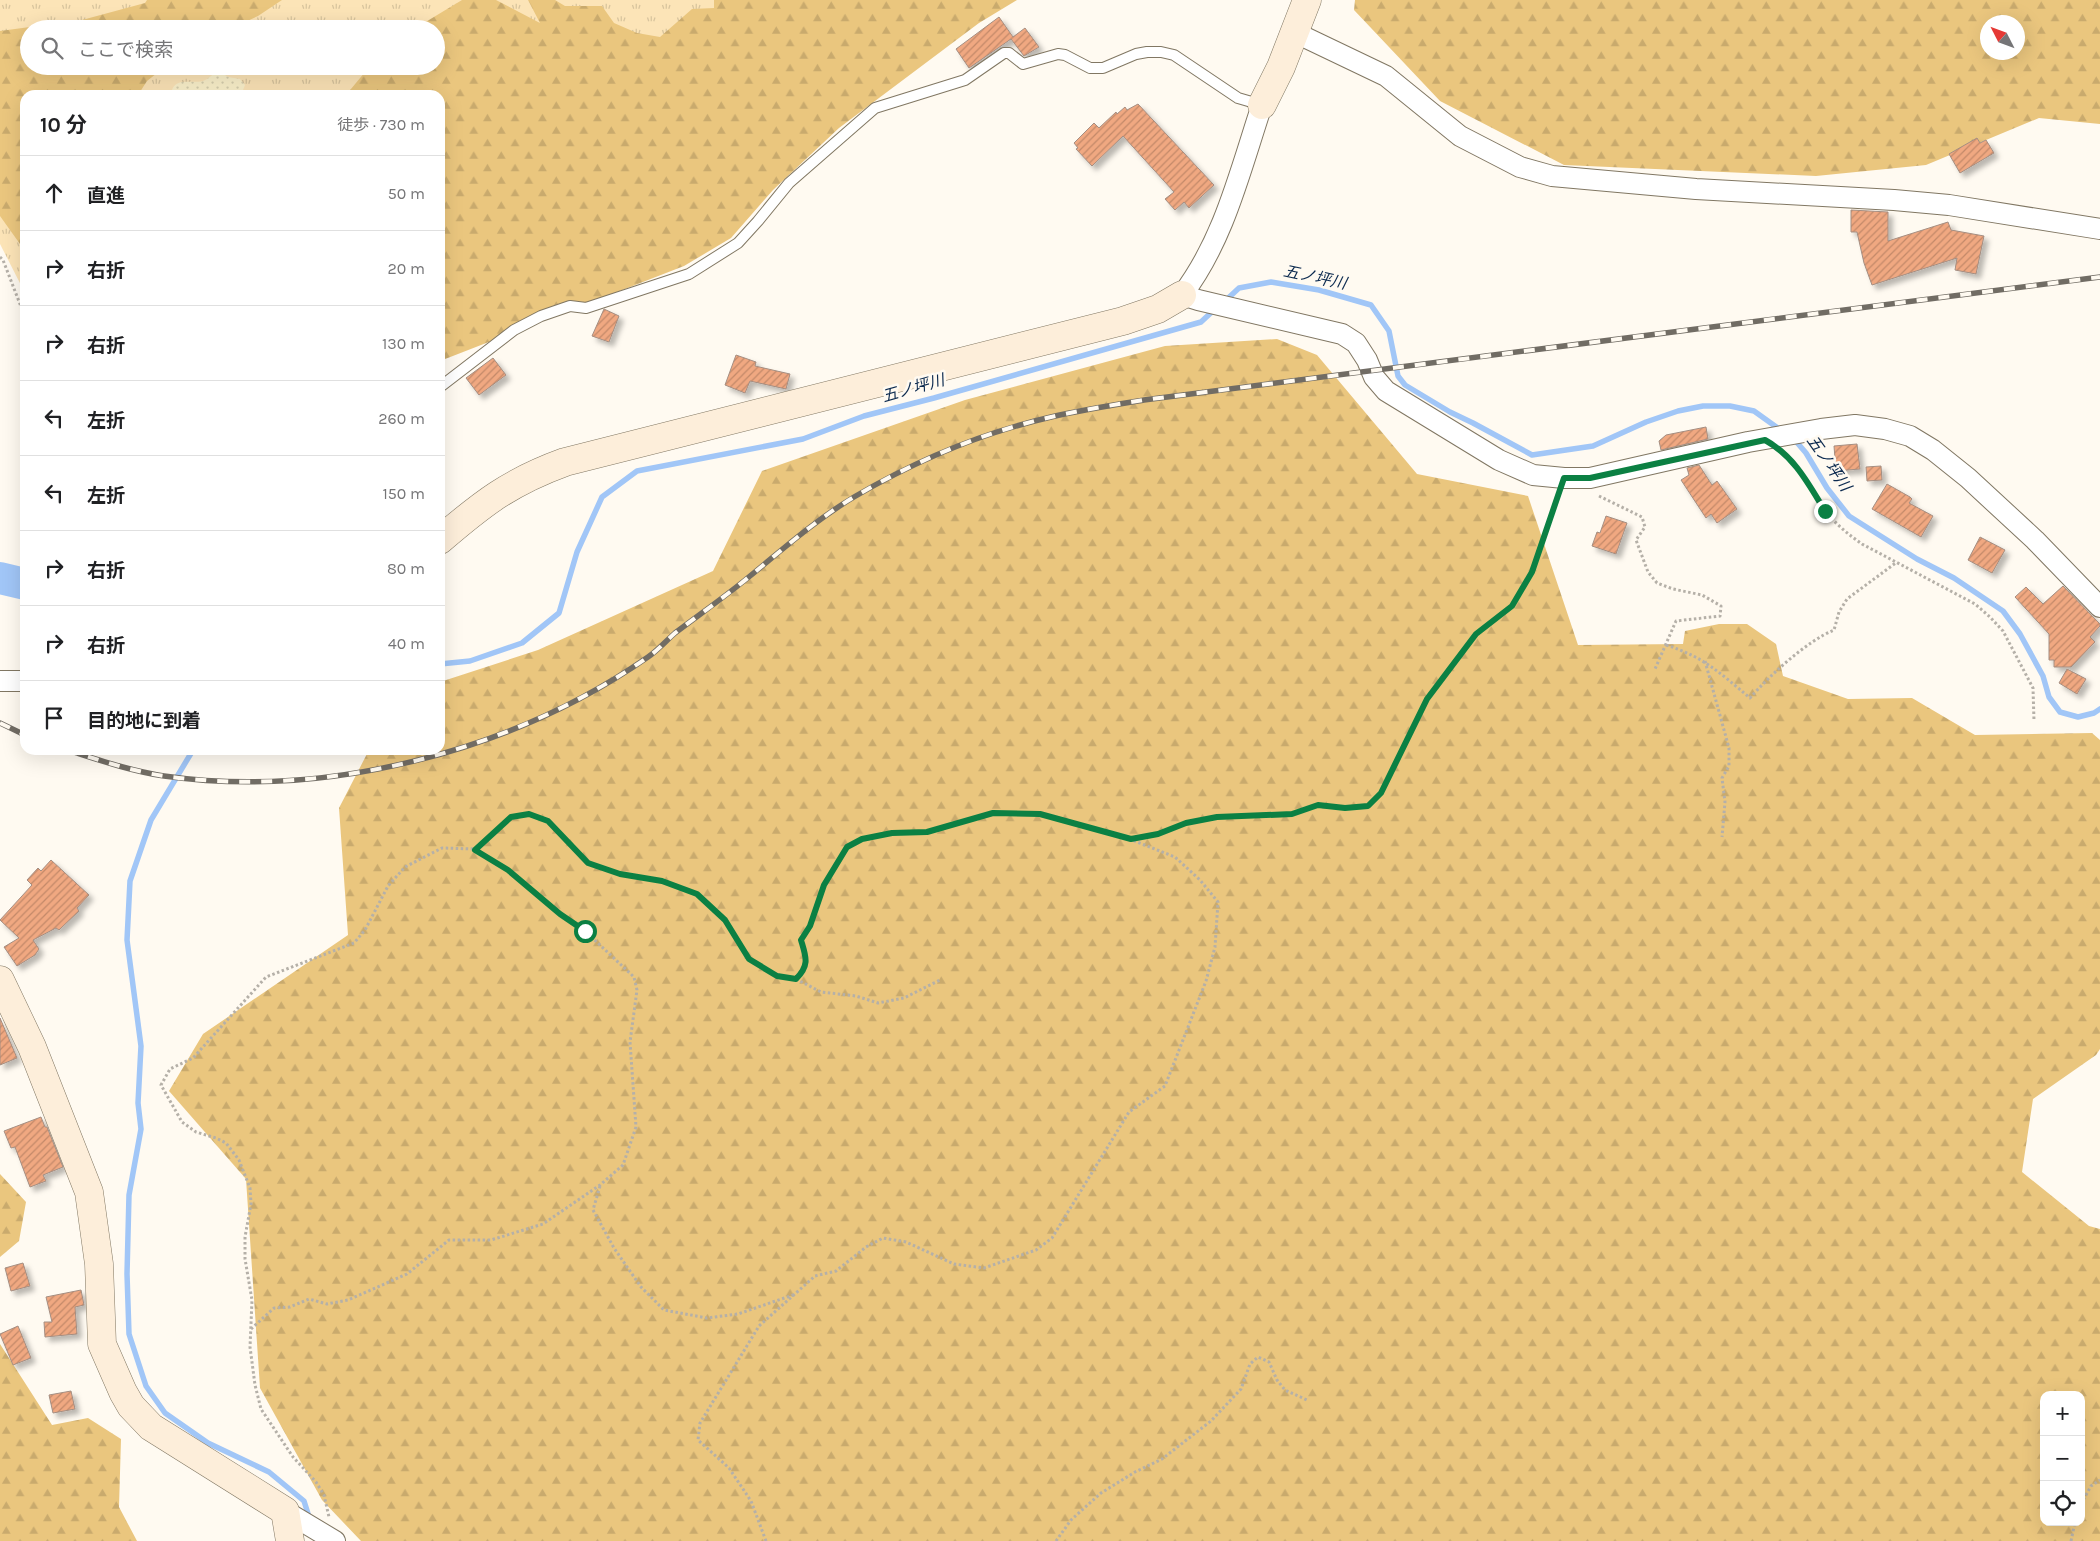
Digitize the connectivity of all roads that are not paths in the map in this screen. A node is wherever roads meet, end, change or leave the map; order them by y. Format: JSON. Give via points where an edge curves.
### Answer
{"nodes":[{"id":1,"x":1308,"y":0,"type":"edge"},
{"id":2,"x":1294,"y":32,"type":"junction"},
{"id":3,"x":1262,"y":105,"type":"junction"},
{"id":4,"x":2100,"y":229,"type":"edge"},
{"id":5,"x":1190,"y":298,"type":"junction"},
{"id":6,"x":445,"y":383,"type":"edge"},
{"id":7,"x":445,"y":536,"type":"edge"},
{"id":8,"x":2100,"y":607,"type":"edge"},
{"id":9,"x":0,"y":681,"type":"edge"},
{"id":10,"x":20,"y":681,"type":"edge"},
{"id":11,"x":0,"y":980,"type":"edge"},
{"id":12,"x":285,"y":1511,"type":"junction"},
{"id":13,"x":333,"y":1539,"type":"edge"},
{"id":14,"x":290,"y":1541,"type":"edge"}],
"edges":[{"from":1,"to":2,"type":"street"},
{"from":2,"to":3,"type":"street"},
{"from":2,"to":4,"type":"street","via":[[1386,76],[1460,136],[1520,167],[1552,176],[1696,190],[1948,205]]},
{"from":3,"to":5,"type":"street","via":[[1218,237]]},
{"from":3,"to":6,"type":"lane","via":[[1238,98],[1174,55],[1147,52],[1103,68],[1090,68],[1065,55],[1023,64],[1009,53],[1004,53],[965,80],[875,108],[789,183],[738,243],[689,274],[586,308],[570,306],[541,316],[514,330]]},
{"from":5,"to":7,"type":"street","via":[[1123,321],[565,462],[504,489]]},
{"from":5,"to":8,"type":"street","via":[[1342,334],[1356,343],[1386,391],[1499,460],[1533,475],[1590,478],[1765,440],[1855,425],[1910,436],[1968,478]]},
{"from":9,"to":10,"type":"street"},
{"from":11,"to":12,"type":"street","via":[[32,1047],[89,1192],[99,1264],[102,1344],[123,1392],[151,1427]]},
{"from":12,"to":13,"type":"street"},
{"from":12,"to":14,"type":"street"}]}
